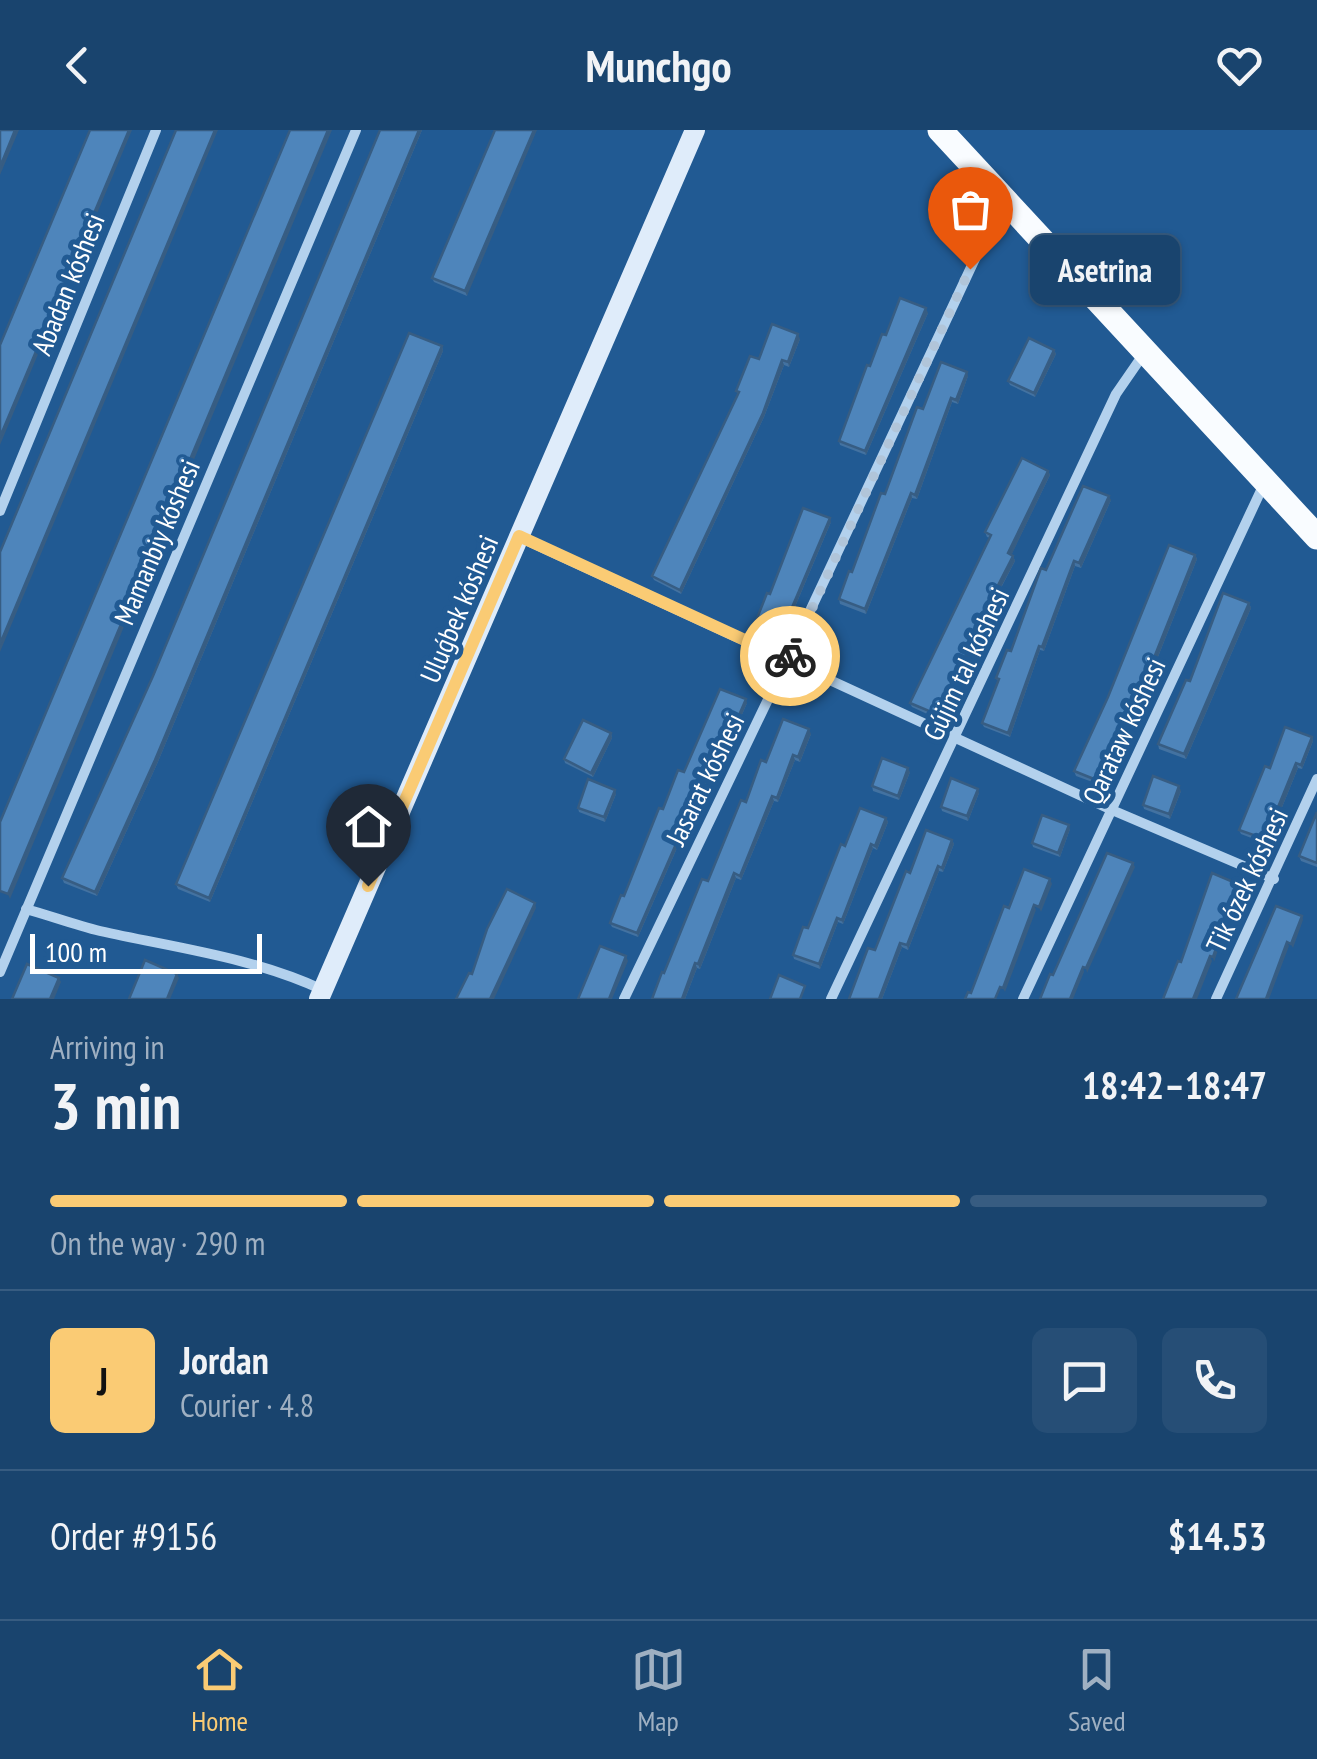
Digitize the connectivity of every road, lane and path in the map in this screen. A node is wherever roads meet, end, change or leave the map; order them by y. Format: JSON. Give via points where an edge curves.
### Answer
{"nodes":[{"id":1,"x":156,"y":130,"type":"edge"},
{"id":2,"x":356,"y":130,"type":"edge"},
{"id":3,"x":695,"y":130,"type":"edge"},
{"id":4,"x":940,"y":130,"type":"edge"},
{"id":5,"x":1003,"y":198,"type":"junction"},
{"id":6,"x":1145,"y":351,"type":"junction"},
{"id":7,"x":1265,"y":482,"type":"junction"},
{"id":8,"x":0,"y":511,"type":"edge"},
{"id":9,"x":519,"y":536,"type":"junction"},
{"id":10,"x":1317,"y":537,"type":"edge"},
{"id":11,"x":788,"y":660,"type":"junction"},
{"id":12,"x":956,"y":738,"type":"junction"},
{"id":13,"x":1317,"y":779,"type":"edge"},
{"id":14,"x":1112,"y":810,"type":"junction"},
{"id":15,"x":1274,"y":878,"type":"junction"},
{"id":16,"x":26,"y":909,"type":"junction"},
{"id":17,"x":5,"y":946,"type":"edge"},
{"id":18,"x":0,"y":972,"type":"edge"},
{"id":19,"x":321,"y":994,"type":"edge"},
{"id":20,"x":624,"y":999,"type":"edge"},
{"id":21,"x":832,"y":999,"type":"edge"},
{"id":22,"x":1023,"y":999,"type":"edge"},
{"id":23,"x":1216,"y":999,"type":"edge"}],
"edges":[{"from":1,"to":8,"type":"street","name":"Abadan kóshesi"},
{"from":2,"to":16,"type":"street","name":"Mamanbiy kóshesi"},
{"from":3,"to":9,"type":"street","name":"Uluǵbek kóshesi"},
{"from":4,"to":5,"type":"main road"},
{"from":5,"to":6,"type":"main road"},
{"from":5,"to":11,"type":"street","name":"Jasarat kóshesi"},
{"from":6,"to":7,"type":"main road"},
{"from":6,"to":12,"type":"street","name":"Gújim tal kóshesi","via":[[1116,394]]},
{"from":7,"to":10,"type":"main road"},
{"from":7,"to":14,"type":"street","name":"Qarataw kóshesi"},
{"from":9,"to":11,"type":"street"},
{"from":9,"to":19,"type":"street","name":"Uluǵbek kóshesi"},
{"from":11,"to":12,"type":"street"},
{"from":11,"to":20,"type":"street","name":"Jasarat kóshesi"},
{"from":12,"to":14,"type":"street"},
{"from":12,"to":21,"type":"street","name":"Gújim tal kóshesi"},
{"from":13,"to":15,"type":"street","name":"Tik ózek kóshesi"},
{"from":14,"to":15,"type":"street"},
{"from":14,"to":22,"type":"street","name":"Qarataw kóshesi"},
{"from":15,"to":23,"type":"street","name":"Tik ózek kóshesi"},
{"from":16,"to":17,"type":"street","name":"Mamanbiy kóshesi"},
{"from":16,"to":19,"type":"street","via":[[282,971]]},
{"from":17,"to":18,"type":"street","name":"Mamanbiy kóshesi"}]}
